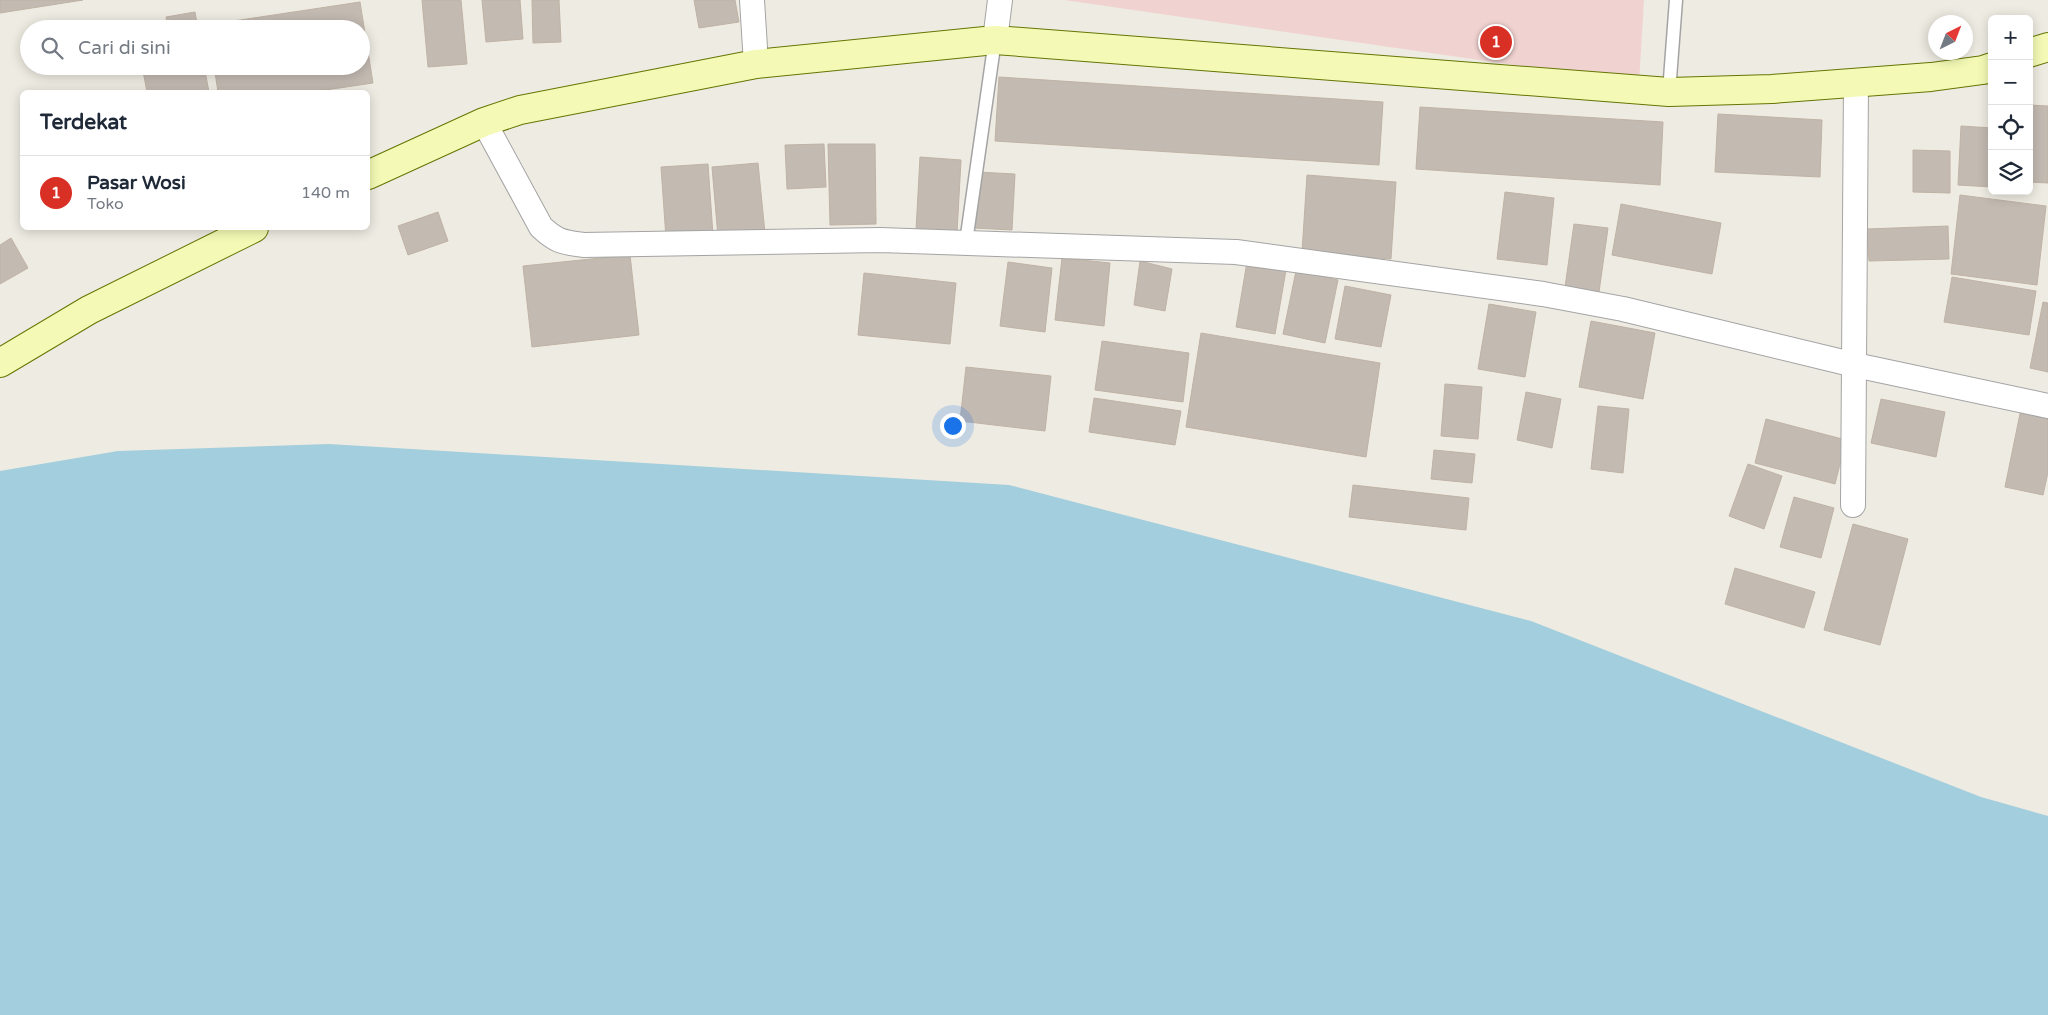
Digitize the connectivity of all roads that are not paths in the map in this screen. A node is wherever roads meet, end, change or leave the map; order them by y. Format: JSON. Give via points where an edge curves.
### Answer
{"nodes":[{"id":1,"x":752,"y":0,"type":"edge"},
{"id":2,"x":1000,"y":0,"type":"edge"},
{"id":3,"x":1676,"y":0,"type":"edge"},
{"id":4,"x":995,"y":40,"type":"junction"},
{"id":5,"x":2048,"y":46,"type":"edge"},
{"id":6,"x":2033,"y":52,"type":"edge"},
{"id":7,"x":756,"y":64,"type":"junction"},
{"id":8,"x":1988,"y":68,"type":"edge"},
{"id":9,"x":1856,"y":82,"type":"junction"},
{"id":10,"x":1669,"y":92,"type":"junction"},
{"id":11,"x":484,"y":122,"type":"junction"},
{"id":12,"x":370,"y":174,"type":"edge"},
{"id":13,"x":250,"y":230,"type":"edge"},
{"id":14,"x":966,"y":242,"type":"junction"},
{"id":15,"x":0,"y":363,"type":"edge"},
{"id":16,"x":1855,"y":365,"type":"junction"},
{"id":17,"x":2048,"y":406,"type":"edge"},
{"id":18,"x":1853,"y":505,"type":"dead end"}],
"edges":[{"from":1,"to":7,"type":"street"},
{"from":2,"to":4,"type":"street"},
{"from":3,"to":10,"type":"lane"},
{"from":4,"to":7,"type":"street"},
{"from":4,"to":10,"type":"street"},
{"from":4,"to":14,"type":"lane"},
{"from":5,"to":6,"type":"street"},
{"from":7,"to":11,"type":"street","via":[[520,110]]},
{"from":8,"to":9,"type":"street","via":[[1931,78]]},
{"from":9,"to":10,"type":"street","via":[[1772,89]]},
{"from":9,"to":16,"type":"street"},
{"from":11,"to":12,"type":"street"},
{"from":11,"to":14,"type":"street","via":[[541,227],[553,238],[564,242],[584,246],[880,240]]},
{"from":13,"to":15,"type":"street","via":[[89,310]]},
{"from":14,"to":16,"type":"street","via":[[1246,253],[1552,296]]},
{"from":16,"to":17,"type":"street"},
{"from":16,"to":18,"type":"street"}]}
